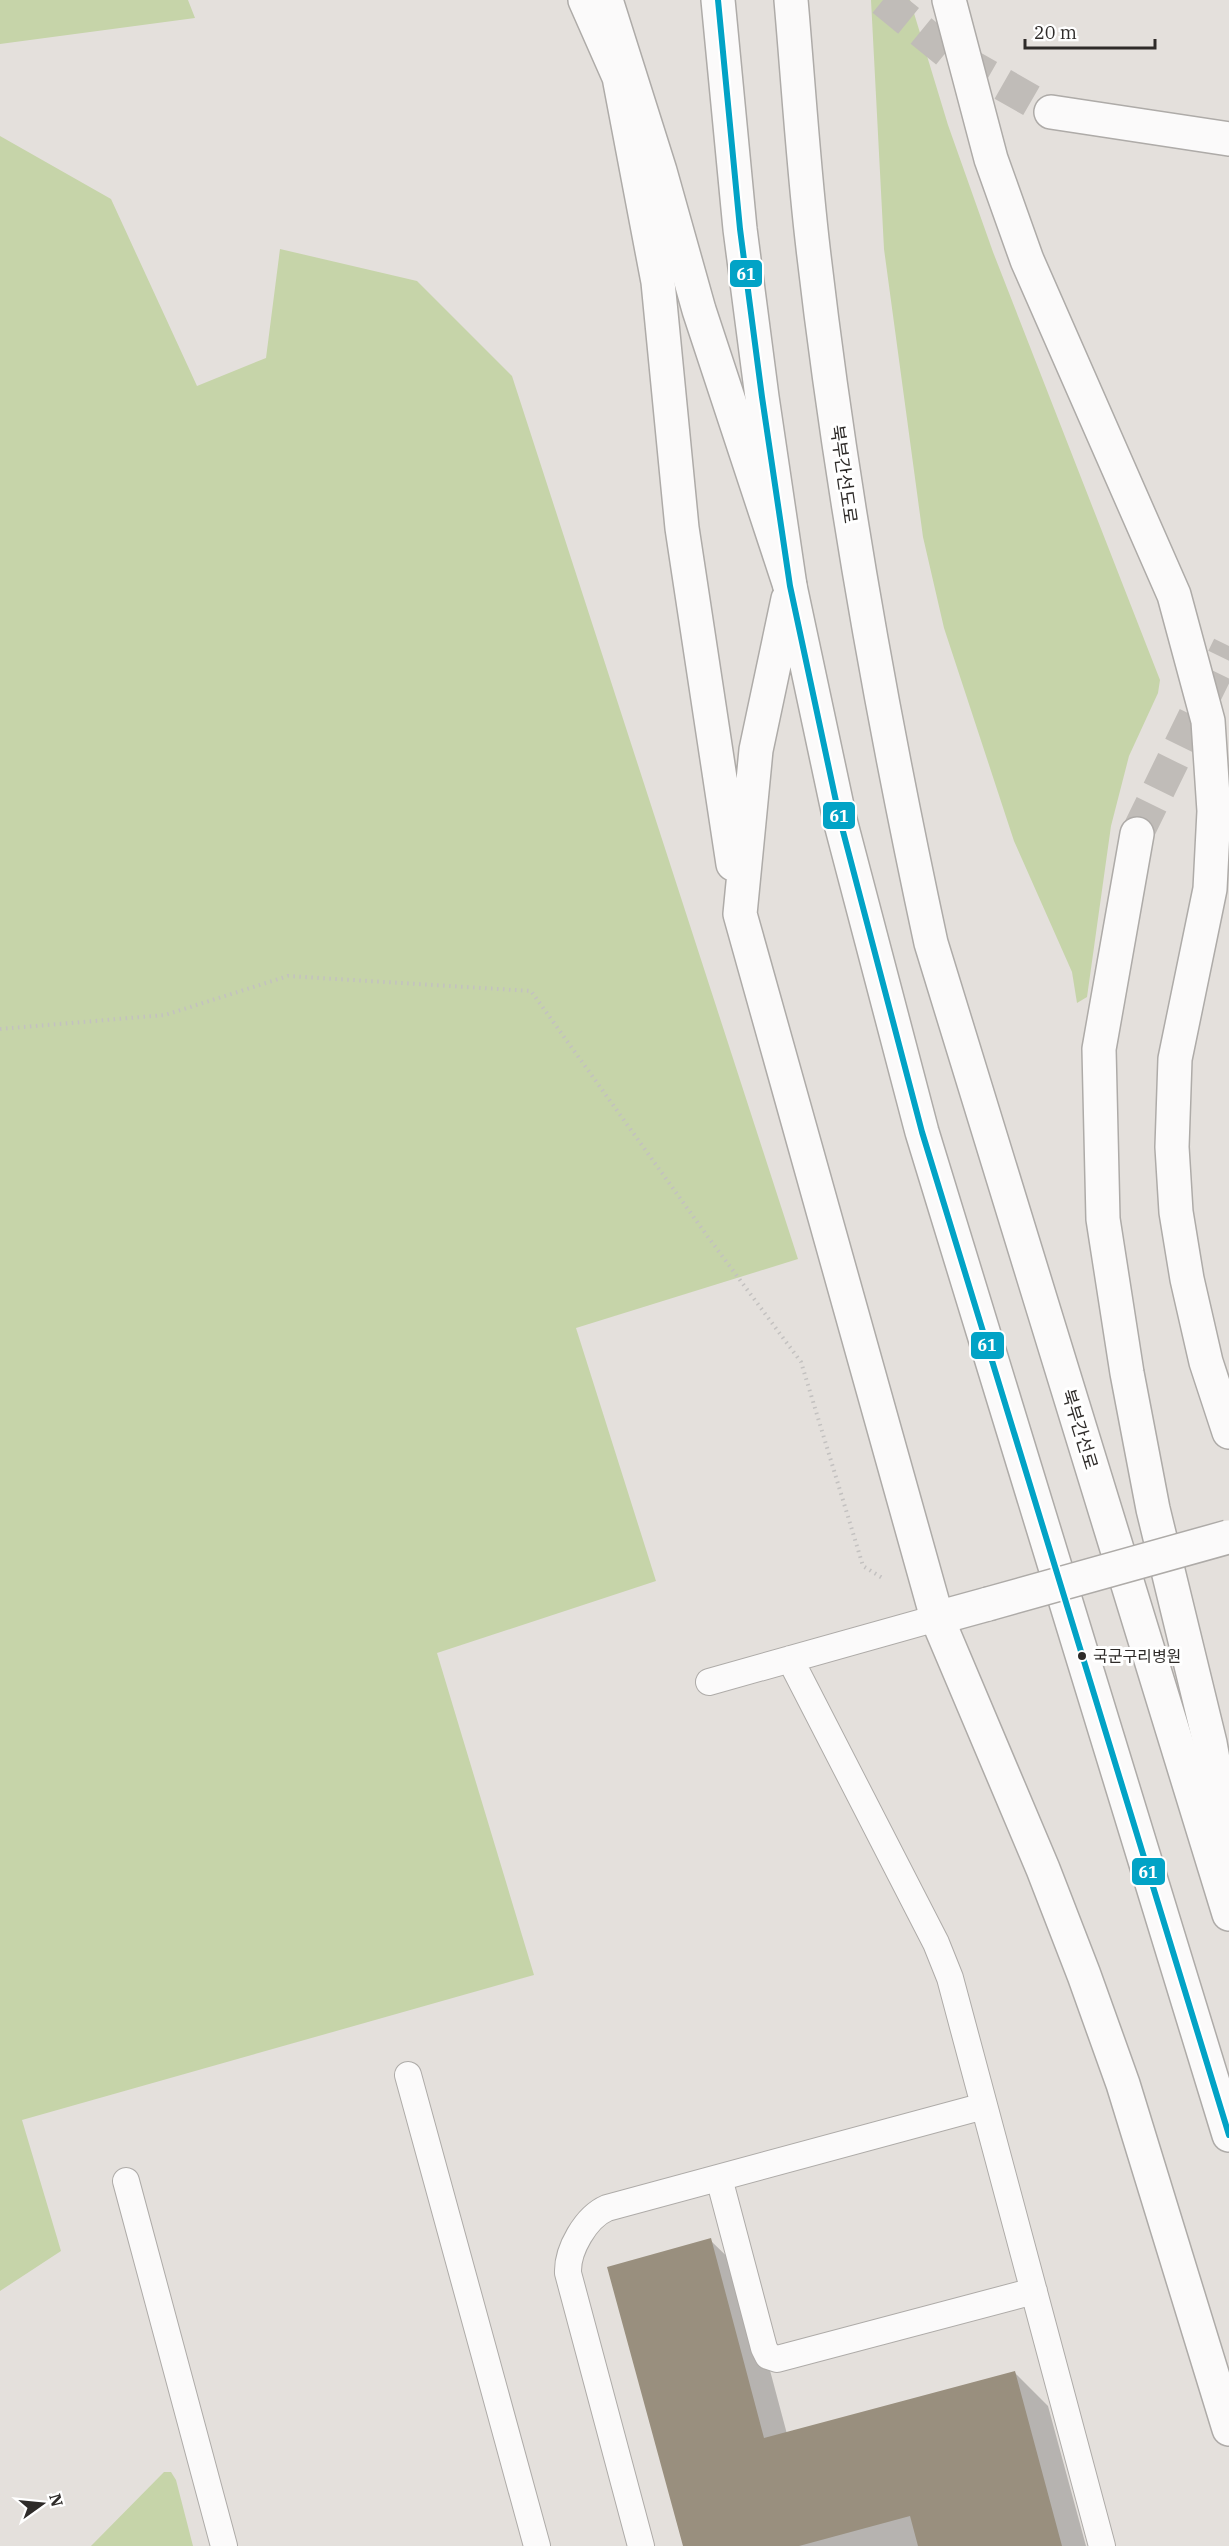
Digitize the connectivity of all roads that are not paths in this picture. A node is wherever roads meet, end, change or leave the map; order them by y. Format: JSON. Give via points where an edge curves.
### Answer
{"nodes":[{"id":1,"x":585,"y":0,"type":"edge"},
{"id":2,"x":606,"y":0,"type":"edge"},
{"id":3,"x":718,"y":0,"type":"edge"},
{"id":4,"x":791,"y":0,"type":"edge"},
{"id":5,"x":948,"y":0,"type":"edge"},
{"id":6,"x":1051,"y":112,"type":"tunnel mouth"},
{"id":7,"x":1229,"y":139,"type":"edge"},
{"id":8,"x":790,"y":586,"type":"junction"},
{"id":9,"x":1137,"y":834,"type":"tunnel mouth"},
{"id":10,"x":740,"y":914,"type":"junction"},
{"id":11,"x":931,"y":943,"type":"joint"},
{"id":12,"x":1229,"y":1432,"type":"edge"},
{"id":13,"x":1228,"y":1537,"type":"edge"},
{"id":14,"x":938,"y":1618,"type":"junction"},
{"id":15,"x":790,"y":1659,"type":"junction"},
{"id":16,"x":709,"y":1682,"type":"dead end"},
{"id":17,"x":1229,"y":1847,"type":"edge"},
{"id":18,"x":1229,"y":1914,"type":"edge"},
{"id":19,"x":408,"y":2075,"type":"dead end"},
{"id":20,"x":984,"y":2106,"type":"junction"},
{"id":21,"x":1229,"y":2135,"type":"edge"},
{"id":22,"x":719,"y":2178,"type":"junction"},
{"id":23,"x":126,"y":2181,"type":"dead end"},
{"id":24,"x":1034,"y":2291,"type":"junction"},
{"id":25,"x":1229,"y":2429,"type":"edge"},
{"id":26,"x":224,"y":2546,"type":"edge"},
{"id":27,"x":537,"y":2546,"type":"edge"},
{"id":28,"x":641,"y":2546,"type":"edge"},
{"id":29,"x":1102,"y":2546,"type":"edge"}],
"edges":[{"from":1,"to":10,"type":"main road","via":[[619,77],[658,282],[682,528]]},
{"from":2,"to":8,"type":"main road","via":[[699,310]]},
{"from":3,"to":8,"type":"main road","via":[[740,229]]},
{"from":4,"to":11,"type":"main road","name":"북부간선도로","via":[[812,239],[853,539],[896,780]]},
{"from":5,"to":12,"type":"main road","via":[[991,159],[1023,249],[1174,594],[1208,721],[1214,811],[1210,890],[1175,1059],[1172,1147],[1176,1212],[1187,1279],[1206,1362]]},
{"from":6,"to":7,"type":"main road"},
{"from":8,"to":10,"type":"main road","via":[[756,750]]},
{"from":8,"to":21,"type":"main road","via":[[840,820],[922,1132]]},
{"from":9,"to":17,"type":"main road","via":[[1100,1049],[1103,1219],[1153,1509],[1210,1743]]},
{"from":10,"to":14,"type":"main road"},
{"from":11,"to":18,"type":"main road","name":"북부간선로"},
{"from":13,"to":14,"type":"main road","bridge":true},
{"from":14,"to":15,"type":"lane"},
{"from":14,"to":25,"type":"main road","via":[[1084,1975],[1123,2084]]},
{"from":15,"to":16,"type":"lane"},
{"from":15,"to":20,"type":"lane","via":[[936,1943],[950,1978]]},
{"from":19,"to":27,"type":"lane"},
{"from":20,"to":22,"type":"lane"},
{"from":20,"to":24,"type":"lane"},
{"from":22,"to":24,"type":"lane","via":[[768,2356],[777,2359]]},
{"from":22,"to":28,"type":"lane","via":[[599,2212],[569,2254],[568,2273]]},
{"from":23,"to":26,"type":"lane"},
{"from":24,"to":29,"type":"lane"}]}
